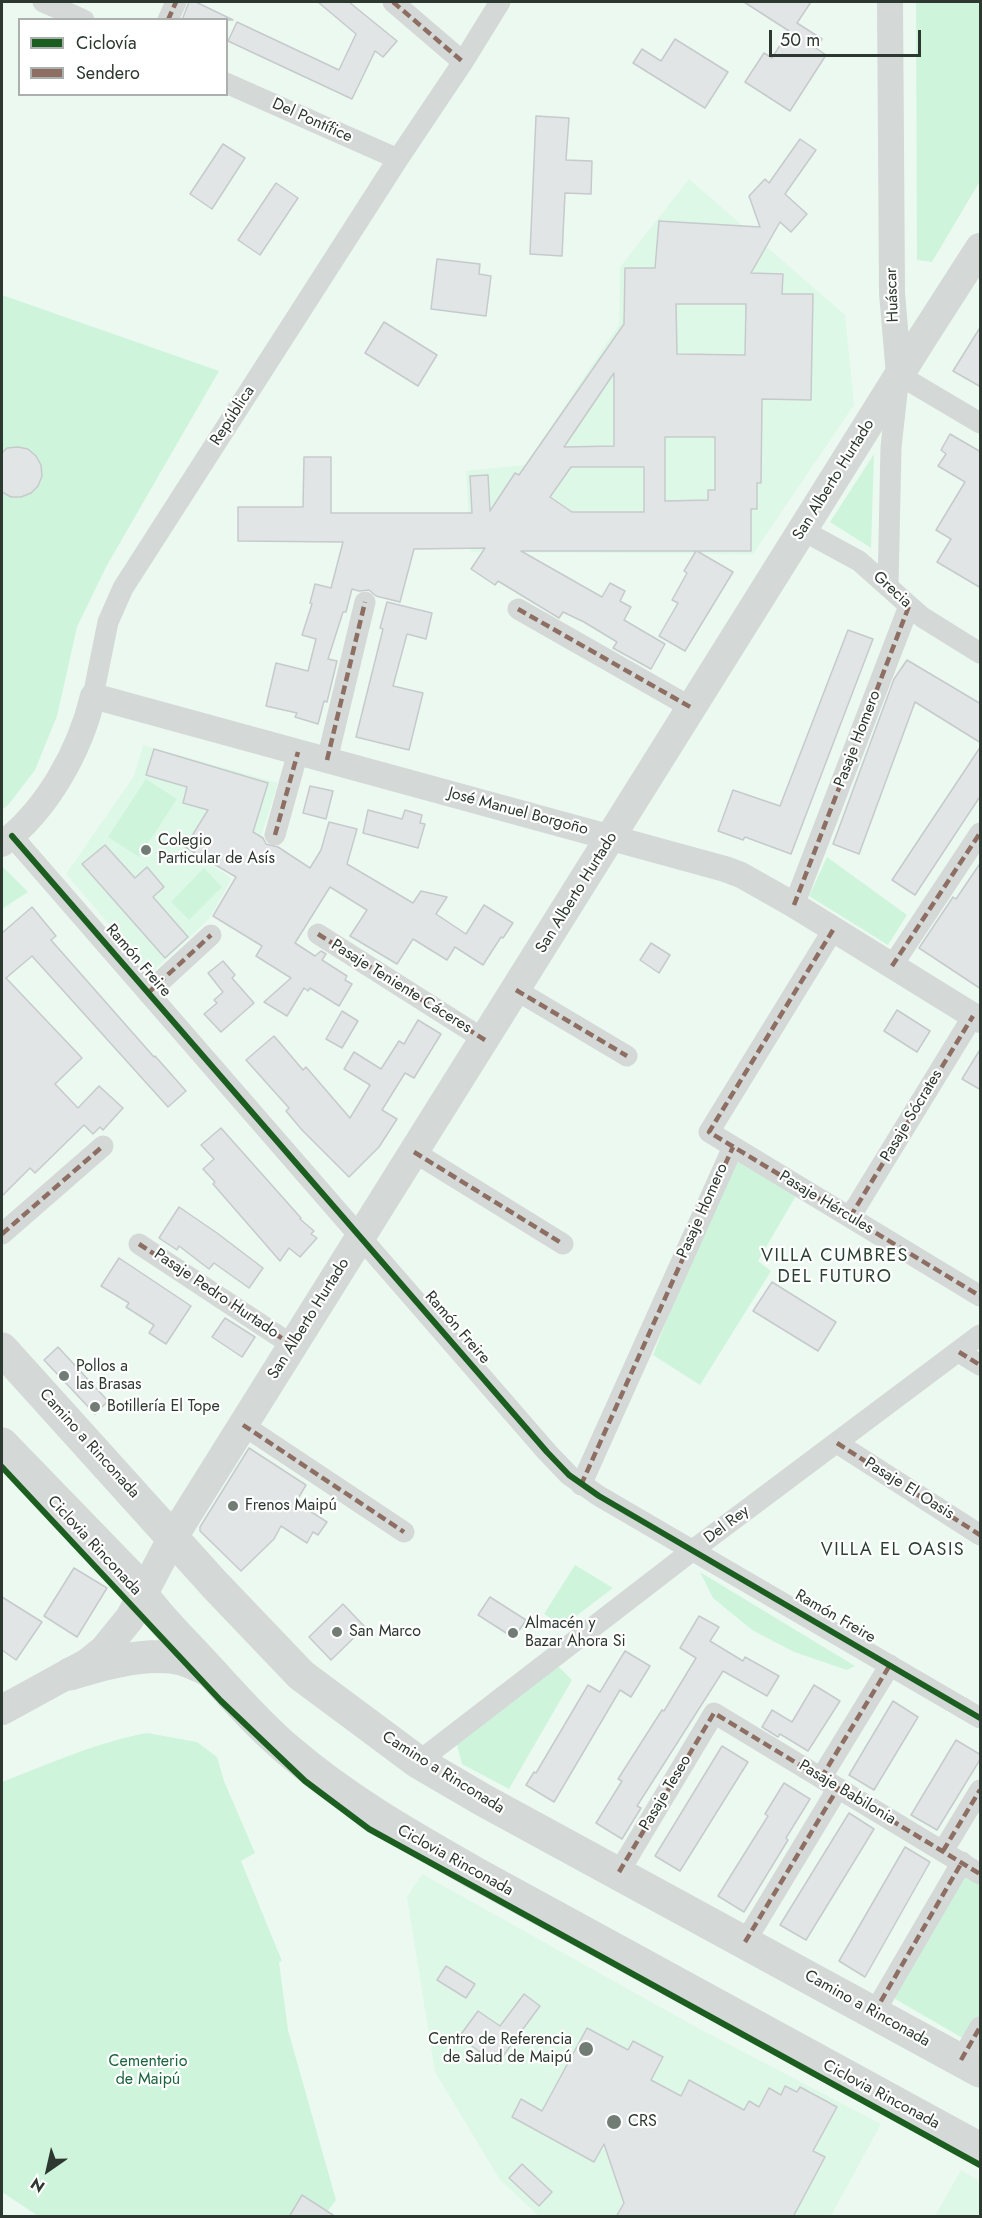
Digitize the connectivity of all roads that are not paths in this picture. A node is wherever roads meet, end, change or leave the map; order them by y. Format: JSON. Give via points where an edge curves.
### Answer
{"nodes":[{"id":1,"x":43,"y":2,"type":"edge"},
{"id":2,"x":176,"y":2,"type":"edge"},
{"id":3,"x":393,"y":2,"type":"edge"},
{"id":4,"x":500,"y":2,"type":"edge"},
{"id":5,"x":890,"y":2,"type":"edge"},
{"id":6,"x":79,"y":18,"type":"edge"},
{"id":7,"x":169,"y":18,"type":"edge"},
{"id":8,"x":463,"y":62,"type":"junction"},
{"id":9,"x":228,"y":84,"type":"edge"},
{"id":10,"x":398,"y":159,"type":"junction"},
{"id":11,"x":981,"y":248,"type":"edge"},
{"id":12,"x":899,"y":375,"type":"junction"},
{"id":13,"x":981,"y":423,"type":"edge"},
{"id":14,"x":802,"y":530,"type":"junction"},
{"id":15,"x":888,"y":587,"type":"junction"},
{"id":16,"x":365,"y":602,"type":"dead end"},
{"id":17,"x":909,"y":606,"type":"junction"},
{"id":18,"x":518,"y":609,"type":"dead end"},
{"id":19,"x":981,"y":653,"type":"edge"},
{"id":20,"x":93,"y":696,"type":"junction"},
{"id":21,"x":692,"y":708,"type":"junction"},
{"id":22,"x":298,"y":752,"type":"junction"},
{"id":23,"x":327,"y":760,"type":"junction"},
{"id":24,"x":981,"y":833,"type":"edge"},
{"id":25,"x":275,"y":836,"type":"dead end"},
{"id":26,"x":611,"y":837,"type":"junction"},
{"id":27,"x":7,"y":840,"type":"edge"},
{"id":28,"x":794,"y":905,"type":"junction"},
{"id":29,"x":833,"y":930,"type":"junction"},
{"id":30,"x":211,"y":934,"type":"dead end"},
{"id":31,"x":318,"y":934,"type":"dead end"},
{"id":32,"x":892,"y":966,"type":"junction"},
{"id":33,"x":516,"y":990,"type":"junction"},
{"id":34,"x":148,"y":993,"type":"junction"},
{"id":35,"x":977,"y":1018,"type":"edge"},
{"id":36,"x":485,"y":1040,"type":"junction"},
{"id":37,"x":627,"y":1056,"type":"dead end"},
{"id":38,"x":103,"y":1146,"type":"dead end"},
{"id":39,"x":733,"y":1147,"type":"junction"},
{"id":40,"x":414,"y":1152,"type":"junction"},
{"id":41,"x":850,"y":1217,"type":"junction"},
{"id":42,"x":2,"y":1234,"type":"edge"},
{"id":43,"x":360,"y":1236,"type":"junction"},
{"id":44,"x":139,"y":1244,"type":"dead end"},
{"id":45,"x":563,"y":1244,"type":"dead end"},
{"id":46,"x":981,"y":1296,"type":"edge"},
{"id":47,"x":981,"y":1335,"type":"edge"},
{"id":48,"x":292,"y":1345,"type":"junction"},
{"id":49,"x":2,"y":1349,"type":"edge"},
{"id":50,"x":959,"y":1352,"type":"junction"},
{"id":51,"x":981,"y":1365,"type":"edge"},
{"id":52,"x":243,"y":1425,"type":"junction"},
{"id":53,"x":837,"y":1443,"type":"junction"},
{"id":54,"x":2,"y":1444,"type":"edge"},
{"id":55,"x":581,"y":1485,"type":"junction"},
{"id":56,"x":404,"y":1532,"type":"dead end"},
{"id":57,"x":981,"y":1535,"type":"edge"},
{"id":58,"x":173,"y":1537,"type":"junction"},
{"id":59,"x":693,"y":1550,"type":"junction"},
{"id":60,"x":142,"y":1597,"type":"junction"},
{"id":61,"x":890,"y":1665,"type":"junction"},
{"id":62,"x":210,"y":1670,"type":"junction"},
{"id":63,"x":70,"y":1674,"type":"junction"},
{"id":64,"x":2,"y":1710,"type":"edge"},
{"id":65,"x":714,"y":1713,"type":"joint"},
{"id":66,"x":981,"y":1718,"type":"edge"},
{"id":67,"x":418,"y":1762,"type":"junction"},
{"id":68,"x":830,"y":1783,"type":"junction"},
{"id":69,"x":981,"y":1790,"type":"edge"},
{"id":70,"x":943,"y":1851,"type":"junction"},
{"id":71,"x":962,"y":1862,"type":"junction"},
{"id":72,"x":619,"y":1872,"type":"junction"},
{"id":73,"x":981,"y":1874,"type":"edge"},
{"id":74,"x":745,"y":1942,"type":"junction"},
{"id":75,"x":874,"y":2013,"type":"junction"},
{"id":76,"x":981,"y":2027,"type":"edge"},
{"id":77,"x":971,"y":2066,"type":"edge"},
{"id":78,"x":981,"y":2150,"type":"edge"}],
"edges":[{"from":1,"to":6,"type":"street"},
{"from":2,"to":7,"type":"street"},
{"from":3,"to":8,"type":"street"},
{"from":4,"to":8,"type":"street","name":"República"},
{"from":5,"to":12,"type":"street","name":"Huáscar","via":[[892,293]]},
{"from":8,"to":10,"type":"street","name":"República"},
{"from":9,"to":10,"type":"street","name":"Del Pontífice"},
{"from":10,"to":20,"type":"street","name":"República","via":[[123,588],[108,622]]},
{"from":11,"to":12,"type":"main road","name":"San Alberto Hurtado"},
{"from":12,"to":13,"type":"street"},
{"from":12,"to":14,"type":"main road","name":"San Alberto Hurtado"},
{"from":12,"to":15,"type":"street","name":"Huáscar","via":[[891,447]]},
{"from":14,"to":15,"type":"street","name":"Grecia","via":[[851,556]]},
{"from":14,"to":21,"type":"main road","name":"San Alberto Hurtado"},
{"from":15,"to":17,"type":"street","name":"Grecia"},
{"from":16,"to":23,"type":"street"},
{"from":17,"to":19,"type":"street","name":"Grecia"},
{"from":17,"to":28,"type":"street","name":"Pasaje Homero"},
{"from":18,"to":21,"type":"street"},
{"from":20,"to":22,"type":"street","name":"José Manuel Borgoño"},
{"from":20,"to":27,"type":"street","name":"República","via":[[80,736],[60,776]]},
{"from":21,"to":26,"type":"main road","name":"San Alberto Hurtado"},
{"from":22,"to":23,"type":"street","name":"José Manuel Borgoño"},
{"from":22,"to":25,"type":"street"},
{"from":23,"to":26,"type":"street","name":"José Manuel Borgoño"},
{"from":24,"to":32,"type":"street"},
{"from":26,"to":28,"type":"street","name":"José Manuel Borgoño","via":[[725,869]]},
{"from":26,"to":33,"type":"main road","name":"San Alberto Hurtado"},
{"from":27,"to":34,"type":"street","name":"Ramón Freire"},
{"from":28,"to":29,"type":"street","name":"José Manuel Borgoño"},
{"from":29,"to":32,"type":"street","name":"José Manuel Borgoño"},
{"from":29,"to":39,"type":"street","name":"Pasaje Homero","via":[[709,1132]]},
{"from":30,"to":34,"type":"street"},
{"from":31,"to":36,"type":"street","name":"Pasaje Teniente Cáceres"},
{"from":32,"to":35,"type":"street","name":"José Manuel Borgoño"},
{"from":33,"to":36,"type":"main road","name":"San Alberto Hurtado"},
{"from":33,"to":37,"type":"street"},
{"from":34,"to":43,"type":"street","name":"Ramón Freire"},
{"from":35,"to":41,"type":"street","name":"Pasaje Sócrates"},
{"from":36,"to":40,"type":"main road","name":"San Alberto Hurtado"},
{"from":38,"to":42,"type":"street"},
{"from":39,"to":41,"type":"street","name":"Pasaje Hércules"},
{"from":39,"to":55,"type":"street","name":"Pasaje Homero"},
{"from":40,"to":43,"type":"main road","name":"San Alberto Hurtado"},
{"from":40,"to":45,"type":"street"},
{"from":41,"to":46,"type":"street","name":"Pasaje Hércules"},
{"from":43,"to":48,"type":"main road","name":"San Alberto Hurtado"},
{"from":43,"to":55,"type":"street","name":"Ramón Freire","via":[[547,1452]]},
{"from":44,"to":48,"type":"street","name":"Pasaje Pedro Hurtado"},
{"from":47,"to":50,"type":"street","name":"Del Rey"},
{"from":48,"to":52,"type":"main road","name":"San Alberto Hurtado"},
{"from":49,"to":58,"type":"main road","name":"Camino a Rinconada"},
{"from":50,"to":51,"type":"street"},
{"from":50,"to":53,"type":"street","name":"Del Rey"},
{"from":52,"to":56,"type":"street"},
{"from":52,"to":58,"type":"main road","name":"San Alberto Hurtado"},
{"from":53,"to":57,"type":"street","name":"Pasaje El Oasis"},
{"from":53,"to":59,"type":"street","name":"Del Rey"},
{"from":54,"to":60,"type":"main road","via":[[129,1575]]},
{"from":55,"to":59,"type":"street","name":"Ramón Freire"},
{"from":58,"to":60,"type":"main road","name":"San Alberto Hurtado"},
{"from":58,"to":67,"type":"main road","name":"Camino a Rinconada","via":[[301,1674]]},
{"from":59,"to":61,"type":"street","name":"Ramón Freire"},
{"from":59,"to":67,"type":"street","name":"Del Rey"},
{"from":60,"to":62,"type":"main road"},
{"from":60,"to":63,"type":"main road","name":"San Alberto Hurtado","via":[[104,1650]]},
{"from":61,"to":66,"type":"street","name":"Ramón Freire"},
{"from":61,"to":68,"type":"street"},
{"from":62,"to":63,"type":"main road","via":[[183,1659],[161,1658],[115,1661]]},
{"from":62,"to":78,"type":"main road","via":[[287,1749],[374,1815]]},
{"from":63,"to":64,"type":"main road","name":"San Alberto Hurtado"},
{"from":65,"to":68,"type":"street","name":"Pasaje Babilonia"},
{"from":65,"to":72,"type":"street","name":"Pasaje Teseo"},
{"from":67,"to":72,"type":"main road","name":"Camino a Rinconada"},
{"from":68,"to":70,"type":"street","name":"Pasaje Babilonia"},
{"from":68,"to":74,"type":"street"},
{"from":69,"to":70,"type":"street"},
{"from":70,"to":71,"type":"street","name":"Pasaje Babilonia"},
{"from":71,"to":73,"type":"street","name":"Pasaje Babilonia"},
{"from":71,"to":75,"type":"street"},
{"from":72,"to":74,"type":"main road","name":"Camino a Rinconada"},
{"from":74,"to":75,"type":"main road","name":"Camino a Rinconada"},
{"from":75,"to":77,"type":"main road","name":"Camino a Rinconada"},
{"from":76,"to":77,"type":"street"}]}
